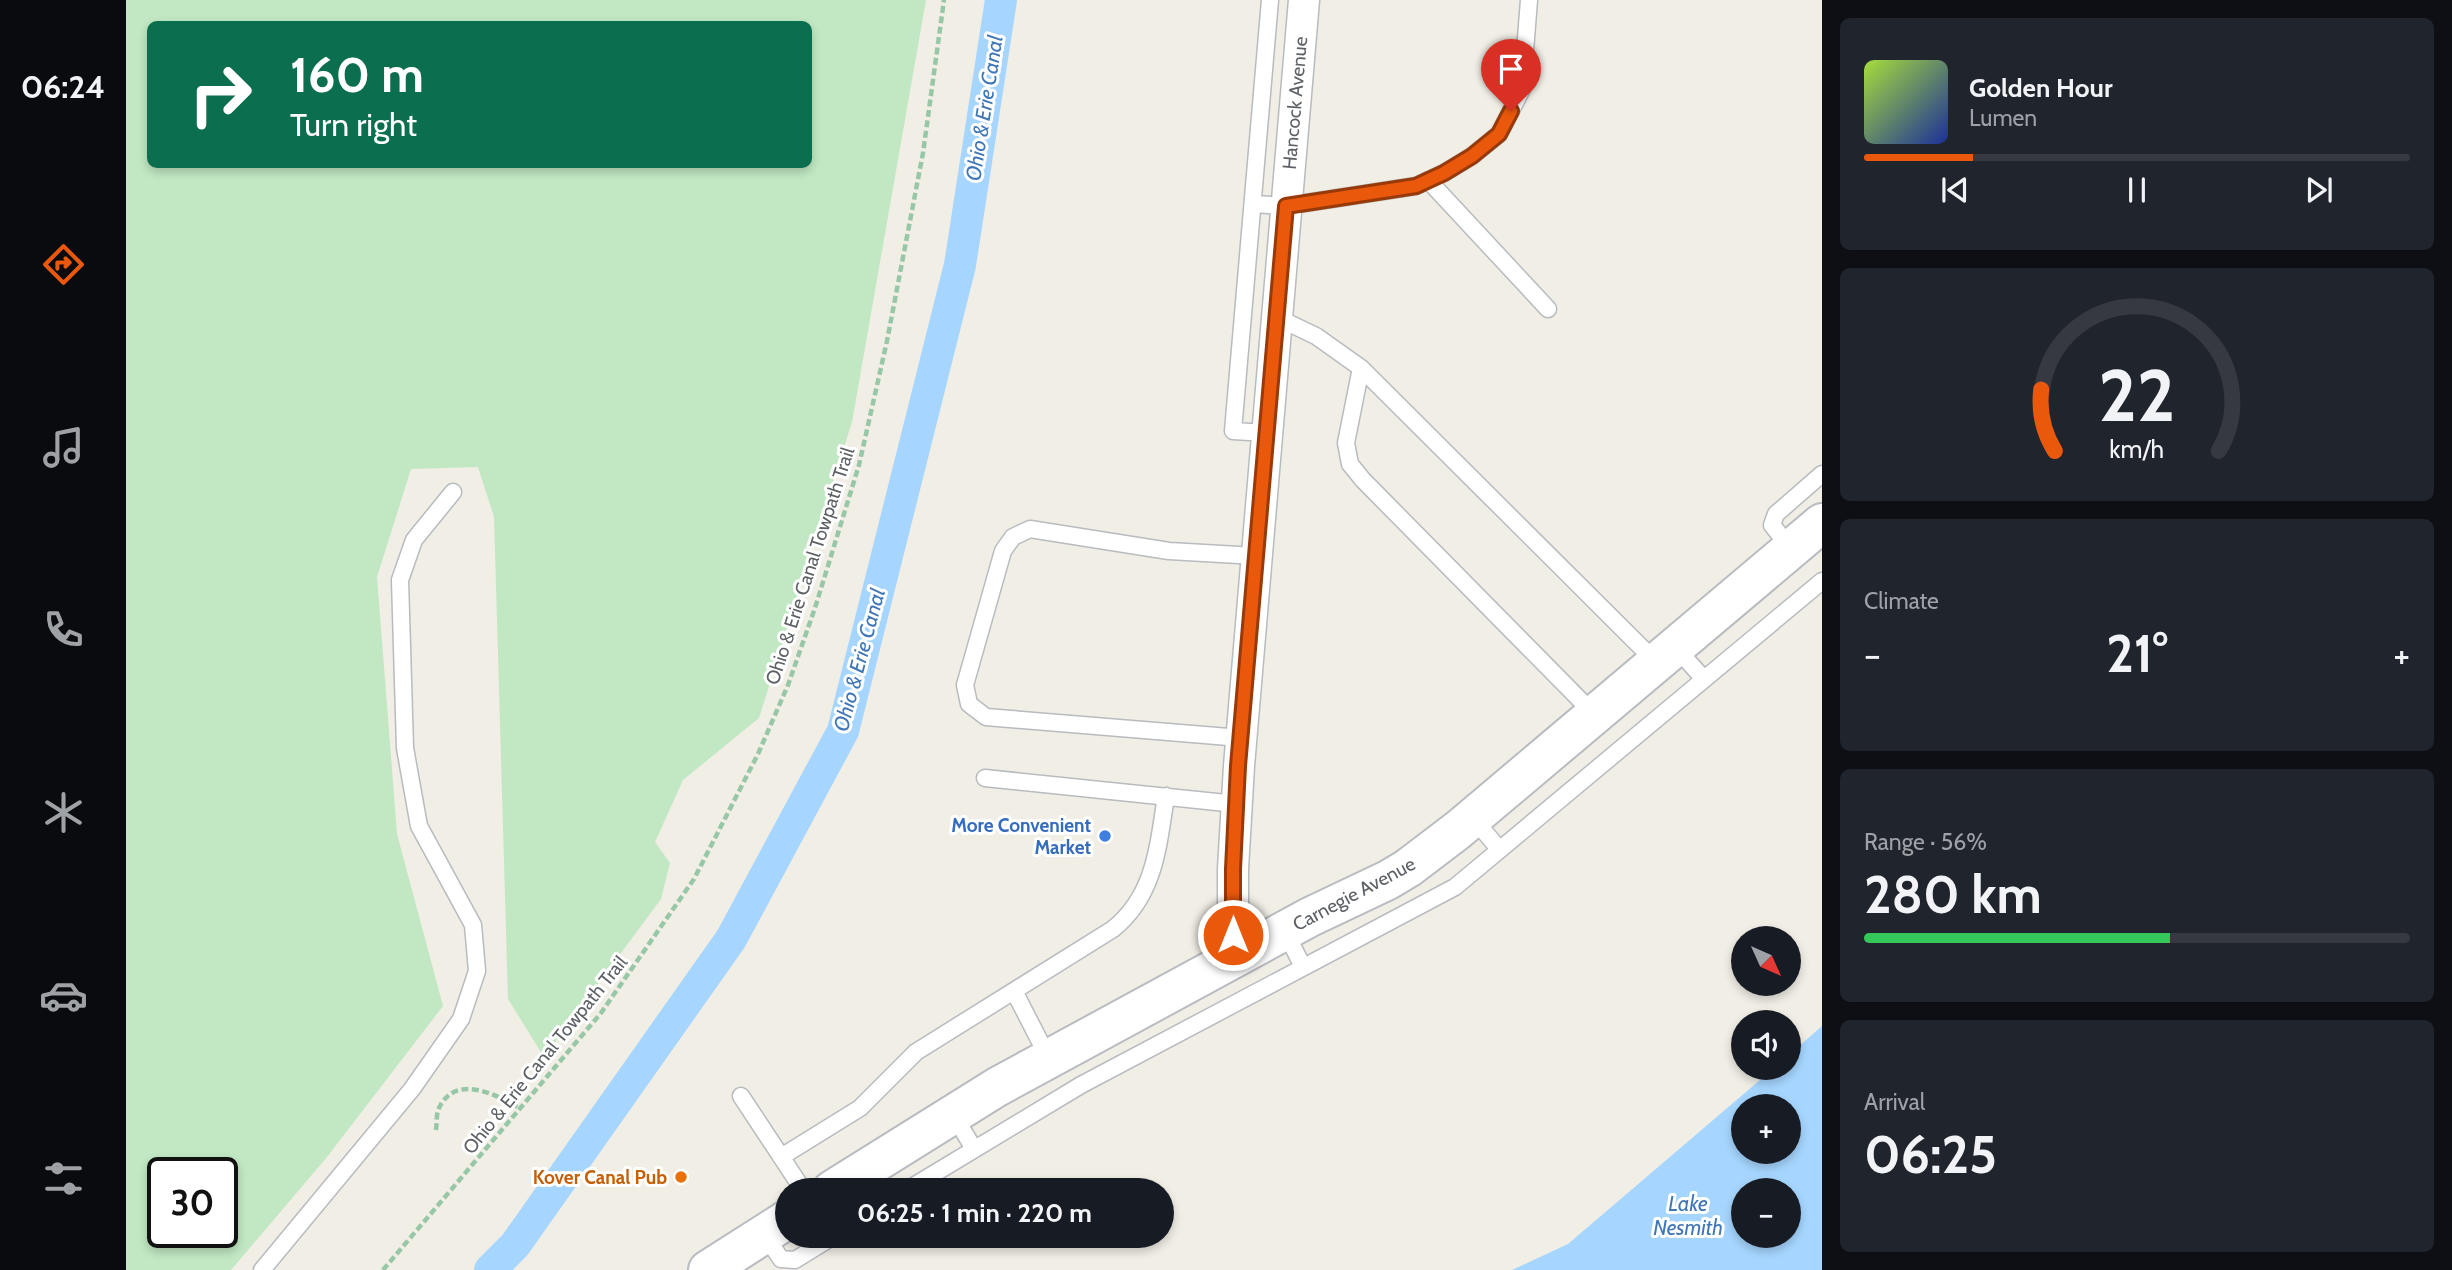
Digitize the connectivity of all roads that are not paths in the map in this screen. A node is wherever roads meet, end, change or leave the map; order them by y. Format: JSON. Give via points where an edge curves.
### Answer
{"nodes":[{"id":1,"x":1270,"y":0,"type":"edge"},
{"id":2,"x":1304,"y":0,"type":"edge"},
{"id":3,"x":1529,"y":0,"type":"edge"},
{"id":4,"x":1277,"y":117,"type":"junction"},
{"id":5,"x":1428,"y":180,"type":"junction"},
{"id":6,"x":1254,"y":204,"type":"junction"},
{"id":7,"x":1286,"y":206,"type":"junction"},
{"id":8,"x":1548,"y":309,"type":"dead end"},
{"id":9,"x":1262,"y":325,"type":"junction"},
{"id":10,"x":1361,"y":368,"type":"junction"},
{"id":11,"x":1822,"y":474,"type":"edge"},
{"id":12,"x":453,"y":492,"type":"dead end"},
{"id":13,"x":1822,"y":523,"type":"edge"},
{"id":14,"x":1791,"y":549,"type":"junction"},
{"id":15,"x":1256,"y":556,"type":"junction"},
{"id":16,"x":1822,"y":581,"type":"edge"},
{"id":17,"x":1666,"y":655,"type":"junction"},
{"id":18,"x":1704,"y":679,"type":"junction"},
{"id":19,"x":1595,"y":715,"type":"junction"},
{"id":20,"x":1241,"y":738,"type":"junction"},
{"id":21,"x":985,"y":778,"type":"dead end"},
{"id":22,"x":1166,"y":796,"type":"junction"},
{"id":23,"x":1236,"y":804,"type":"junction"},
{"id":24,"x":1473,"y":818,"type":"junction"},
{"id":25,"x":1499,"y":849,"type":"junction"},
{"id":26,"x":1425,"y":880,"type":"junction"},
{"id":27,"x":1365,"y":913,"type":"junction"},
{"id":28,"x":1285,"y":931,"type":"junction"},
{"id":29,"x":1233,"y":959,"type":"junction"},
{"id":30,"x":1303,"y":967,"type":"junction"},
{"id":31,"x":1014,"y":991,"type":"junction"},
{"id":32,"x":1037,"y":1083,"type":"junction"},
{"id":33,"x":741,"y":1096,"type":"dead end"},
{"id":34,"x":953,"y":1114,"type":"junction"},
{"id":35,"x":974,"y":1149,"type":"junction"},
{"id":36,"x":781,"y":1157,"type":"junction"},
{"id":37,"x":795,"y":1178,"type":"edge"},
{"id":38,"x":851,"y":1178,"type":"edge"},
{"id":39,"x":927,"y":1178,"type":"edge"},
{"id":40,"x":775,"y":1228,"type":"edge"},
{"id":41,"x":779,"y":1248,"type":"edge"},
{"id":42,"x":814,"y":1248,"type":"edge"},
{"id":43,"x":262,"y":1270,"type":"edge"},
{"id":44,"x":708,"y":1270,"type":"edge"}],
"edges":[{"from":1,"to":4,"type":"lane"},
{"from":2,"to":4,"type":"street","name":"Hancock Avenue"},
{"from":3,"to":5,"type":"lane","via":[[1522,89],[1499,134],[1472,156]]},
{"from":4,"to":6,"type":"lane"},
{"from":4,"to":7,"type":"street","name":"Hancock Avenue"},
{"from":5,"to":7,"type":"lane","via":[[1416,186]]},
{"from":5,"to":8,"type":"lane"},
{"from":6,"to":7,"type":"lane"},
{"from":6,"to":9,"type":"lane"},
{"from":7,"to":9,"type":"street","name":"Hancock Avenue"},
{"from":9,"to":10,"type":"lane","via":[[1315,336]]},
{"from":9,"to":15,"type":"street","name":"Hancock Avenue","via":[[1267,433]]},
{"from":10,"to":17,"type":"lane"},
{"from":10,"to":19,"type":"lane","via":[[1346,443],[1350,464]]},
{"from":11,"to":14,"type":"lane","via":[[1776,514],[1772,525]]},
{"from":12,"to":43,"type":"lane","via":[[414,541],[400,580],[405,748],[419,826],[473,925],[477,971],[461,1019],[412,1089]]},
{"from":13,"to":14,"type":"street","name":"Carnegie Avenue"},
{"from":14,"to":17,"type":"street","name":"Carnegie Avenue"},
{"from":15,"to":20,"type":"street","name":"Hancock Avenue"},
{"from":15,"to":20,"type":"lane","via":[[1169,551],[1030,529],[1013,537],[1003,551],[965,685],[969,704],[986,717]]},
{"from":16,"to":18,"type":"lane"},
{"from":17,"to":18,"type":"lane"},
{"from":17,"to":19,"type":"street","name":"Carnegie Avenue"},
{"from":18,"to":25,"type":"lane"},
{"from":19,"to":24,"type":"street","name":"Carnegie Avenue"},
{"from":20,"to":23,"type":"street","name":"Hancock Avenue"},
{"from":21,"to":22,"type":"lane"},
{"from":22,"to":23,"type":"lane"},
{"from":22,"to":31,"type":"lane","via":[[1149,881],[1128,917]]},
{"from":23,"to":29,"type":"street","name":"Hancock Avenue"},
{"from":24,"to":25,"type":"lane"},
{"from":24,"to":26,"type":"street","name":"Carnegie Avenue"},
{"from":25,"to":26,"type":"lane","via":[[1455,887]]},
{"from":26,"to":27,"type":"street","name":"Carnegie Avenue","via":[[1388,880]]},
{"from":27,"to":28,"type":"street","name":"Carnegie Avenue"},
{"from":27,"to":30,"type":"lane"},
{"from":28,"to":29,"type":"street","name":"Carnegie Avenue"},
{"from":28,"to":30,"type":"lane"},
{"from":29,"to":32,"type":"street","name":"Carnegie Avenue"},
{"from":30,"to":32,"type":"lane","via":[[1093,1078]]},
{"from":31,"to":32,"type":"lane"},
{"from":31,"to":36,"type":"lane","via":[[916,1052],[860,1108]]},
{"from":32,"to":34,"type":"street","name":"Carnegie Avenue"},
{"from":32,"to":35,"type":"lane"},
{"from":33,"to":36,"type":"lane"},
{"from":34,"to":35,"type":"lane"},
{"from":34,"to":38,"type":"street","name":"Carnegie Avenue"},
{"from":35,"to":39,"type":"lane"},
{"from":36,"to":37,"type":"lane"},
{"from":40,"to":44,"type":"street"},
{"from":41,"to":42,"type":"lane","via":[[781,1259],[795,1260]]}]}
